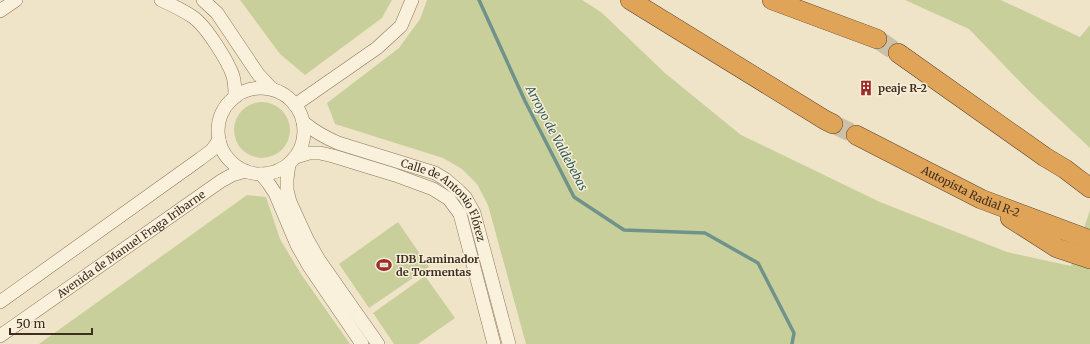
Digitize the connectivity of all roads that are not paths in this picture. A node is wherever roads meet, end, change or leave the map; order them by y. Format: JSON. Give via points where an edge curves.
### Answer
{"nodes":[{"id":1,"x":16,"y":0,"type":"edge"},
{"id":2,"x":161,"y":0,"type":"edge"},
{"id":3,"x":203,"y":0,"type":"edge"},
{"id":4,"x":412,"y":0,"type":"edge"},
{"id":5,"x":630,"y":0,"type":"edge"},
{"id":6,"x":772,"y":0,"type":"edge"},
{"id":7,"x":0,"y":11,"type":"edge"},
{"id":8,"x":877,"y":39,"type":"tunnel mouth"},
{"id":9,"x":898,"y":53,"type":"tunnel mouth"},
{"id":10,"x":272,"y":89,"type":"junction"},
{"id":11,"x":235,"y":97,"type":"junction"},
{"id":12,"x":296,"y":105,"type":"junction"},
{"id":13,"x":303,"y":122,"type":"junction"},
{"id":14,"x":833,"y":124,"type":"tunnel mouth"},
{"id":15,"x":856,"y":135,"type":"tunnel mouth"},
{"id":16,"x":219,"y":140,"type":"junction"},
{"id":17,"x":293,"y":160,"type":"junction"},
{"id":18,"x":1065,"y":169,"type":"junction"},
{"id":19,"x":246,"y":171,"type":"junction"},
{"id":20,"x":261,"y":174,"type":"junction"},
{"id":21,"x":1090,"y":182,"type":"edge"},
{"id":22,"x":1090,"y":188,"type":"edge"},
{"id":23,"x":980,"y":199,"type":"junction"},
{"id":24,"x":1090,"y":240,"type":"edge"},
{"id":25,"x":1090,"y":259,"type":"edge"},
{"id":26,"x":0,"y":302,"type":"edge"},
{"id":27,"x":0,"y":336,"type":"edge"},
{"id":28,"x":362,"y":344,"type":"edge"},
{"id":29,"x":378,"y":344,"type":"edge"},
{"id":30,"x":494,"y":344,"type":"edge"},
{"id":31,"x":509,"y":344,"type":"edge"}],
"edges":[{"from":1,"to":7,"type":"street"},
{"from":2,"to":11,"type":"street","via":[[183,10],[202,26],[229,66]]},
{"from":3,"to":10,"type":"street","via":[[217,12],[258,74]]},
{"from":4,"to":12,"type":"street","via":[[401,26],[377,48]]},
{"from":5,"to":14,"type":"highway"},
{"from":6,"to":8,"type":"highway"},
{"from":9,"to":18,"type":"highway"},
{"from":10,"to":11,"type":"street","via":[[255,88]]},
{"from":10,"to":12,"type":"street","via":[[281,92]]},
{"from":11,"to":16,"type":"street","via":[[221,116]]},
{"from":12,"to":13,"type":"street"},
{"from":13,"to":17,"type":"street","via":[[302,146]]},
{"from":13,"to":31,"type":"street","name":"Calle de Antonio Flórez","via":[[331,140],[435,173],[459,191],[474,213]]},
{"from":15,"to":23,"type":"highway","name":"Autopista Radial R-2"},
{"from":16,"to":19,"type":"street","via":[[234,164]]},
{"from":16,"to":26,"type":"street","via":[[212,150],[200,159]]},
{"from":17,"to":20,"type":"street","via":[[278,170]]},
{"from":17,"to":29,"type":"street","via":[[287,179],[287,190],[307,239]]},
{"from":17,"to":30,"type":"street","name":"Calle de Antonio Flórez","via":[[309,153],[333,156],[395,174],[433,189],[449,199],[460,214]]},
{"from":18,"to":21,"type":"highway"},
{"from":18,"to":22,"type":"highway"},
{"from":19,"to":20,"type":"street"},
{"from":19,"to":27,"type":"street","name":"Avenida de Manuel Fraga Iribarne","via":[[221,181]]},
{"from":20,"to":28,"type":"street","via":[[275,193],[309,266]]},
{"from":23,"to":24,"type":"highway","name":"Autopista Radial R-2"},
{"from":23,"to":25,"type":"highway","via":[[1057,248]]}]}
